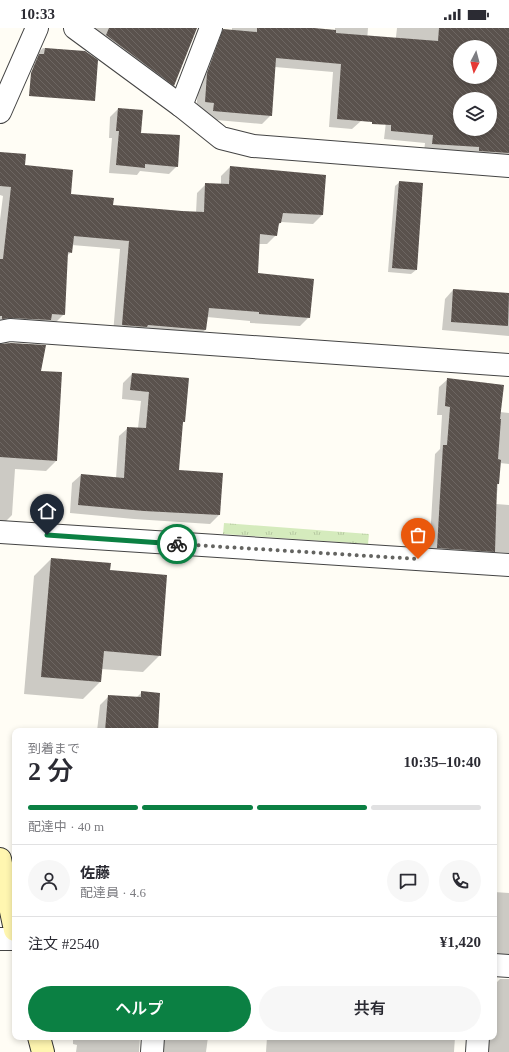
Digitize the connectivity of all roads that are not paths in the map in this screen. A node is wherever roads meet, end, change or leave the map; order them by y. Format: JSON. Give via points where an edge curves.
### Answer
{"nodes":[{"id":1,"x":37,"y":28,"type":"edge"},
{"id":2,"x":75,"y":28,"type":"edge"},
{"id":3,"x":211,"y":28,"type":"edge"},
{"id":4,"x":181,"y":106,"type":"junction"},
{"id":5,"x":0,"y":112,"type":"edge"},
{"id":6,"x":509,"y":166,"type":"edge"},
{"id":7,"x":0,"y":332,"type":"edge"},
{"id":8,"x":509,"y":365,"type":"edge"},
{"id":9,"x":0,"y":532,"type":"edge"},
{"id":10,"x":509,"y":565,"type":"edge"},
{"id":11,"x":0,"y":859,"type":"edge"},
{"id":12,"x":12,"y":916,"type":"edge"},
{"id":13,"x":0,"y":939,"type":"edge"},
{"id":14,"x":12,"y":939,"type":"edge"},
{"id":15,"x":497,"y":965,"type":"edge"},
{"id":16,"x":509,"y":966,"type":"edge"},
{"id":17,"x":40,"y":1040,"type":"edge"},
{"id":18,"x":153,"y":1040,"type":"edge"},
{"id":19,"x":478,"y":1040,"type":"edge"},
{"id":20,"x":42,"y":1052,"type":"edge"},
{"id":21,"x":152,"y":1052,"type":"edge"},
{"id":22,"x":476,"y":1052,"type":"edge"}],
"edges":[{"from":1,"to":5,"type":"street"},
{"from":2,"to":4,"type":"street"},
{"from":3,"to":4,"type":"street"},
{"from":4,"to":6,"type":"street","via":[[221,138],[253,146]]},
{"from":7,"to":8,"type":"street","via":[[10,330]]},
{"from":9,"to":10,"type":"street"},
{"from":11,"to":12,"type":"main road"},
{"from":13,"to":14,"type":"street"},
{"from":15,"to":16,"type":"street"},
{"from":17,"to":20,"type":"main road"},
{"from":18,"to":21,"type":"street"},
{"from":19,"to":22,"type":"street"}]}
